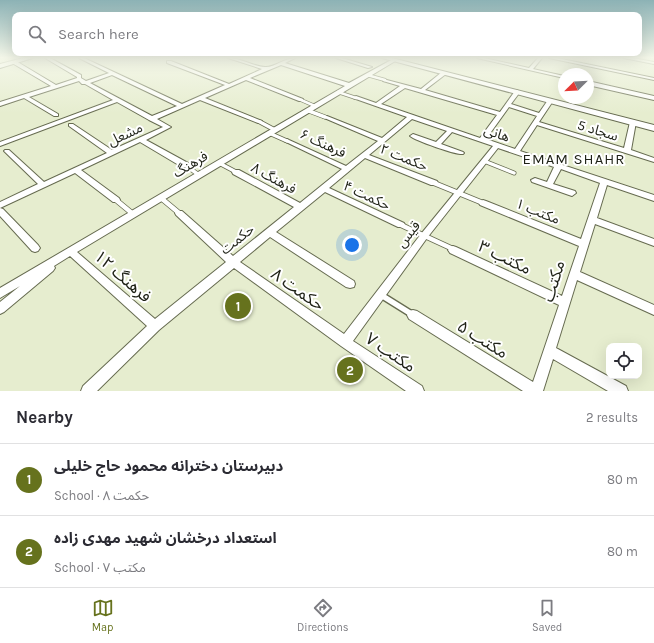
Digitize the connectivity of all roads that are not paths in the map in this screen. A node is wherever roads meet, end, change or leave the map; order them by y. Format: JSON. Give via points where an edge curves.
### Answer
{"nodes":[{"id":1,"x":39,"y":76,"type":"edge"},
{"id":2,"x":80,"y":76,"type":"edge"},
{"id":3,"x":100,"y":76,"type":"edge"},
{"id":4,"x":120,"y":76,"type":"edge"},
{"id":5,"x":204,"y":76,"type":"edge"},
{"id":6,"x":249,"y":76,"type":"edge"},
{"id":7,"x":321,"y":76,"type":"edge"},
{"id":8,"x":365,"y":76,"type":"edge"},
{"id":9,"x":371,"y":76,"type":"edge"},
{"id":10,"x":440,"y":76,"type":"edge"},
{"id":11,"x":456,"y":76,"type":"edge"},
{"id":12,"x":477,"y":76,"type":"edge"},
{"id":13,"x":640,"y":76,"type":"edge"},
{"id":14,"x":245,"y":78,"type":"junction"},
{"id":15,"x":654,"y":79,"type":"edge"},
{"id":16,"x":385,"y":80,"type":"joint"},
{"id":17,"x":82,"y":81,"type":"junction"},
{"id":18,"x":594,"y":84,"type":"edge"},
{"id":19,"x":56,"y":86,"type":"junction"},
{"id":20,"x":228,"y":86,"type":"junction"},
{"id":21,"x":350,"y":86,"type":"junction"},
{"id":22,"x":404,"y":86,"type":"junction"},
{"id":23,"x":421,"y":91,"type":"junction"},
{"id":24,"x":338,"y":92,"type":"junction"},
{"id":25,"x":517,"y":92,"type":"junction"},
{"id":26,"x":24,"y":96,"type":"junction"},
{"id":27,"x":201,"y":98,"type":"junction"},
{"id":28,"x":356,"y":98,"type":"joint"},
{"id":29,"x":654,"y":98,"type":"edge"},
{"id":30,"x":116,"y":100,"type":"junction"},
{"id":31,"x":301,"y":100,"type":"joint"},
{"id":32,"x":550,"y":101,"type":"junction"},
{"id":33,"x":0,"y":104,"type":"edge"},
{"id":34,"x":376,"y":105,"type":"junction"},
{"id":35,"x":508,"y":105,"type":"junction"},
{"id":36,"x":182,"y":106,"type":"junction"},
{"id":37,"x":315,"y":106,"type":"junction"},
{"id":38,"x":308,"y":110,"type":"junction"},
{"id":39,"x":501,"y":114,"type":"junction"},
{"id":40,"x":541,"y":114,"type":"junction"},
{"id":41,"x":56,"y":115,"type":"dead end"},
{"id":42,"x":411,"y":116,"type":"junction"},
{"id":43,"x":325,"y":117,"type":"joint"},
{"id":44,"x":151,"y":119,"type":"junction"},
{"id":45,"x":260,"y":122,"type":"joint"},
{"id":46,"x":633,"y":122,"type":"junction"},
{"id":47,"x":654,"y":122,"type":"edge"},
{"id":48,"x":536,"y":123,"type":"junction"},
{"id":49,"x":71,"y":125,"type":"dead end"},
{"id":50,"x":654,"y":128,"type":"edge"},
{"id":51,"x":451,"y":130,"type":"junction"},
{"id":52,"x":272,"y":131,"type":"junction"},
{"id":53,"x":413,"y":136,"type":"dead end"},
{"id":54,"x":141,"y":140,"type":"junction"},
{"id":55,"x":382,"y":140,"type":"junction"},
{"id":56,"x":482,"y":140,"type":"junction"},
{"id":57,"x":287,"y":141,"type":"joint"},
{"id":58,"x":0,"y":144,"type":"edge"},
{"id":59,"x":437,"y":145,"type":"junction"},
{"id":60,"x":497,"y":145,"type":"junction"},
{"id":61,"x":6,"y":151,"type":"dead end"},
{"id":62,"x":516,"y":152,"type":"junction"},
{"id":63,"x":628,"y":152,"type":"junction"},
{"id":64,"x":112,"y":153,"type":"junction"},
{"id":65,"x":461,"y":153,"type":"dead end"},
{"id":66,"x":364,"y":155,"type":"junction"},
{"id":67,"x":654,"y":160,"type":"edge"},
{"id":68,"x":484,"y":162,"type":"junction"},
{"id":69,"x":219,"y":163,"type":"junction"},
{"id":70,"x":185,"y":165,"type":"joint"},
{"id":71,"x":558,"y":166,"type":"junction"},
{"id":72,"x":347,"y":169,"type":"junction"},
{"id":73,"x":76,"y":170,"type":"junction"},
{"id":74,"x":236,"y":172,"type":"joint"},
{"id":75,"x":514,"y":173,"type":"dead end"},
{"id":76,"x":199,"y":175,"type":"junction"},
{"id":77,"x":535,"y":180,"type":"dead end"},
{"id":78,"x":604,"y":182,"type":"junction"},
{"id":79,"x":434,"y":183,"type":"joint"},
{"id":80,"x":43,"y":185,"type":"junction"},
{"id":81,"x":549,"y":185,"type":"junction"},
{"id":82,"x":323,"y":188,"type":"junction"},
{"id":83,"x":458,"y":193,"type":"junction"},
{"id":84,"x":572,"y":193,"type":"dead end"},
{"id":85,"x":160,"y":198,"type":"junction"},
{"id":86,"x":654,"y":198,"type":"edge"},
{"id":87,"x":116,"y":200,"type":"joint"},
{"id":88,"x":483,"y":203,"type":"joint"},
{"id":89,"x":0,"y":204,"type":"edge"},
{"id":90,"x":300,"y":207,"type":"junction"},
{"id":91,"x":0,"y":211,"type":"edge"},
{"id":92,"x":179,"y":213,"type":"joint"},
{"id":93,"x":133,"y":214,"type":"junction"},
{"id":94,"x":591,"y":219,"type":"junction"},
{"id":95,"x":401,"y":226,"type":"joint"},
{"id":96,"x":269,"y":232,"type":"junction"},
{"id":97,"x":424,"y":236,"type":"junction"},
{"id":98,"x":654,"y":243,"type":"edge"},
{"id":99,"x":584,"y":244,"type":"junction"},
{"id":100,"x":35,"y":248,"type":"dead end"},
{"id":101,"x":453,"y":250,"type":"joint"},
{"id":102,"x":70,"y":251,"type":"junction"},
{"id":103,"x":233,"y":262,"type":"junction"},
{"id":104,"x":574,"y":274,"type":"junction"},
{"id":105,"x":350,"y":284,"type":"dead end"},
{"id":106,"x":0,"y":293,"type":"edge"},
{"id":107,"x":379,"y":294,"type":"junction"},
{"id":108,"x":565,"y":303,"type":"junction"},
{"id":109,"x":0,"y":309,"type":"edge"},
{"id":110,"x":654,"y":310,"type":"edge"},
{"id":111,"x":413,"y":315,"type":"joint"},
{"id":112,"x":155,"y":326,"type":"junction"},
{"id":113,"x":345,"y":342,"type":"junction"},
{"id":114,"x":550,"y":351,"type":"junction"},
{"id":115,"x":90,"y":390,"type":"edge"},
{"id":116,"x":417,"y":391,"type":"edge"},
{"id":117,"x":536,"y":391,"type":"edge"},
{"id":118,"x":621,"y":391,"type":"edge"}],
"edges":[{"from":1,"to":19,"type":"street"},
{"from":2,"to":17,"type":"street","name":"مشعل"},
{"from":3,"to":17,"type":"street"},
{"from":4,"to":36,"type":"street"},
{"from":5,"to":20,"type":"street"},
{"from":6,"to":14,"type":"street"},
{"from":7,"to":21,"type":"street"},
{"from":8,"to":21,"type":"street","name":"فرهنگ"},
{"from":9,"to":16,"type":"lane"},
{"from":10,"to":23,"type":"street"},
{"from":11,"to":25,"type":"main road"},
{"from":12,"to":47,"type":"main road"},
{"from":13,"to":15,"type":"street"},
{"from":14,"to":20,"type":"street"},
{"from":14,"to":31,"type":"street"},
{"from":16,"to":22,"type":"street"},
{"from":17,"to":19,"type":"street"},
{"from":17,"to":30,"type":"street","name":"مشعل"},
{"from":18,"to":29,"type":"street"},
{"from":19,"to":26,"type":"street"},
{"from":20,"to":27,"type":"street"},
{"from":21,"to":24,"type":"street","name":"فرهنگ"},
{"from":22,"to":23,"type":"street"},
{"from":22,"to":34,"type":"street"},
{"from":23,"to":39,"type":"street"},
{"from":24,"to":28,"type":"lane"},
{"from":24,"to":37,"type":"street","name":"فرهنگ"},
{"from":25,"to":32,"type":"main road"},
{"from":25,"to":35,"type":"street"},
{"from":26,"to":33,"type":"street"},
{"from":26,"to":41,"type":"street"},
{"from":27,"to":36,"type":"street"},
{"from":27,"to":45,"type":"street"},
{"from":28,"to":34,"type":"street","name":"هانی"},
{"from":30,"to":44,"type":"street","name":"مشعل"},
{"from":30,"to":58,"type":"street"},
{"from":31,"to":37,"type":"lane"},
{"from":32,"to":40,"type":"street"},
{"from":32,"to":46,"type":"main road"},
{"from":34,"to":42,"type":"street","name":"هانی"},
{"from":35,"to":39,"type":"street"},
{"from":35,"to":40,"type":"street"},
{"from":36,"to":44,"type":"street"},
{"from":37,"to":38,"type":"street","name":"فرهنگ"},
{"from":38,"to":43,"type":"lane"},
{"from":38,"to":52,"type":"street","name":"فرهنگ"},
{"from":39,"to":56,"type":"street"},
{"from":40,"to":48,"type":"street"},
{"from":42,"to":51,"type":"street","name":"هانی"},
{"from":42,"to":55,"type":"street","name":"حکمت"},
{"from":43,"to":55,"type":"street"},
{"from":44,"to":54,"type":"street","name":"مشعل","via":[[168,127]]},
{"from":45,"to":52,"type":"lane"},
{"from":46,"to":50,"type":"main road"},
{"from":46,"to":63,"type":"street"},
{"from":48,"to":62,"type":"street"},
{"from":48,"to":63,"type":"street","name":"سجاد 5"},
{"from":49,"to":64,"type":"street"},
{"from":51,"to":56,"type":"street","name":"هانی"},
{"from":51,"to":59,"type":"street"},
{"from":52,"to":57,"type":"lane"},
{"from":52,"to":69,"type":"street","name":"فرهنگ"},
{"from":53,"to":59,"type":"street"},
{"from":54,"to":64,"type":"street","name":"مشعل"},
{"from":54,"to":70,"type":"street"},
{"from":55,"to":66,"type":"street","name":"حکمت"},
{"from":56,"to":60,"type":"street","name":"هانی"},
{"from":57,"to":72,"type":"street","name":"فرهنگ ۶"},
{"from":59,"to":65,"type":"street"},
{"from":60,"to":62,"type":"street","name":"هانی"},
{"from":60,"to":68,"type":"street","name":"قیس"},
{"from":61,"to":80,"type":"street"},
{"from":62,"to":71,"type":"street","name":"هانی"},
{"from":63,"to":67,"type":"street","name":"سجاد 5"},
{"from":64,"to":73,"type":"street","name":"مشعل"},
{"from":66,"to":72,"type":"street","name":"حکمت"},
{"from":66,"to":79,"type":"street","name":"حکمت ۲"},
{"from":68,"to":75,"type":"lane"},
{"from":68,"to":83,"type":"street","name":"قیس"},
{"from":69,"to":74,"type":"lane"},
{"from":69,"to":76,"type":"street","name":"فرهنگ"},
{"from":70,"to":76,"type":"lane"},
{"from":71,"to":78,"type":"street","name":"هانی"},
{"from":71,"to":81,"type":"street"},
{"from":72,"to":82,"type":"street","name":"حکمت"},
{"from":73,"to":80,"type":"street","name":"مشعل"},
{"from":73,"to":87,"type":"street"},
{"from":74,"to":90,"type":"street","name":"فرهنگ ۸"},
{"from":76,"to":85,"type":"street","name":"فرهنگ"},
{"from":77,"to":81,"type":"street"},
{"from":78,"to":86,"type":"street","name":"هانی"},
{"from":78,"to":94,"type":"street","name":"مکتب"},
{"from":79,"to":83,"type":"lane"},
{"from":80,"to":89,"type":"street","name":"مشعل"},
{"from":81,"to":84,"type":"street"},
{"from":82,"to":90,"type":"street","name":"حکمت"},
{"from":82,"to":95,"type":"street","name":"حکمت ۴"},
{"from":83,"to":88,"type":"lane"},
{"from":83,"to":97,"type":"street","name":"قیس"},
{"from":85,"to":92,"type":"lane"},
{"from":85,"to":93,"type":"street","name":"فرهنگ"},
{"from":87,"to":93,"type":"lane"},
{"from":88,"to":99,"type":"street","name":"مکتب ۱"},
{"from":90,"to":96,"type":"street","name":"حکمت"},
{"from":91,"to":100,"type":"street"},
{"from":92,"to":103,"type":"street","name":"حکمت ۸"},
{"from":93,"to":102,"type":"street","name":"فرهنگ"},
{"from":94,"to":98,"type":"street"},
{"from":94,"to":99,"type":"street","name":"مکتب"},
{"from":95,"to":97,"type":"lane"},
{"from":96,"to":103,"type":"street","name":"حکمت"},
{"from":96,"to":105,"type":"street"},
{"from":97,"to":101,"type":"lane"},
{"from":97,"to":107,"type":"street","name":"قیس"},
{"from":99,"to":104,"type":"street","name":"مکتب"},
{"from":101,"to":108,"type":"street","name":"مکتب ۳"},
{"from":102,"to":106,"type":"street","name":"فرهنگ"},
{"from":102,"to":109,"type":"street"},
{"from":102,"to":112,"type":"street","name":"فرهنگ ۱۲"},
{"from":103,"to":112,"type":"street","name":"حکمت"},
{"from":103,"to":113,"type":"street","name":"حکمت ۸"},
{"from":104,"to":108,"type":"street","name":"مکتب"},
{"from":104,"to":110,"type":"street"},
{"from":107,"to":111,"type":"lane"},
{"from":107,"to":113,"type":"street","name":"قیس"},
{"from":108,"to":114,"type":"street","name":"مکتب"},
{"from":111,"to":117,"type":"street","name":"مکتب ۵"},
{"from":112,"to":115,"type":"street","name":"حکمت"},
{"from":113,"to":116,"type":"street","name":"مکتب ۷"},
{"from":114,"to":117,"type":"street","name":"مکتب"},
{"from":114,"to":118,"type":"street"}]}
